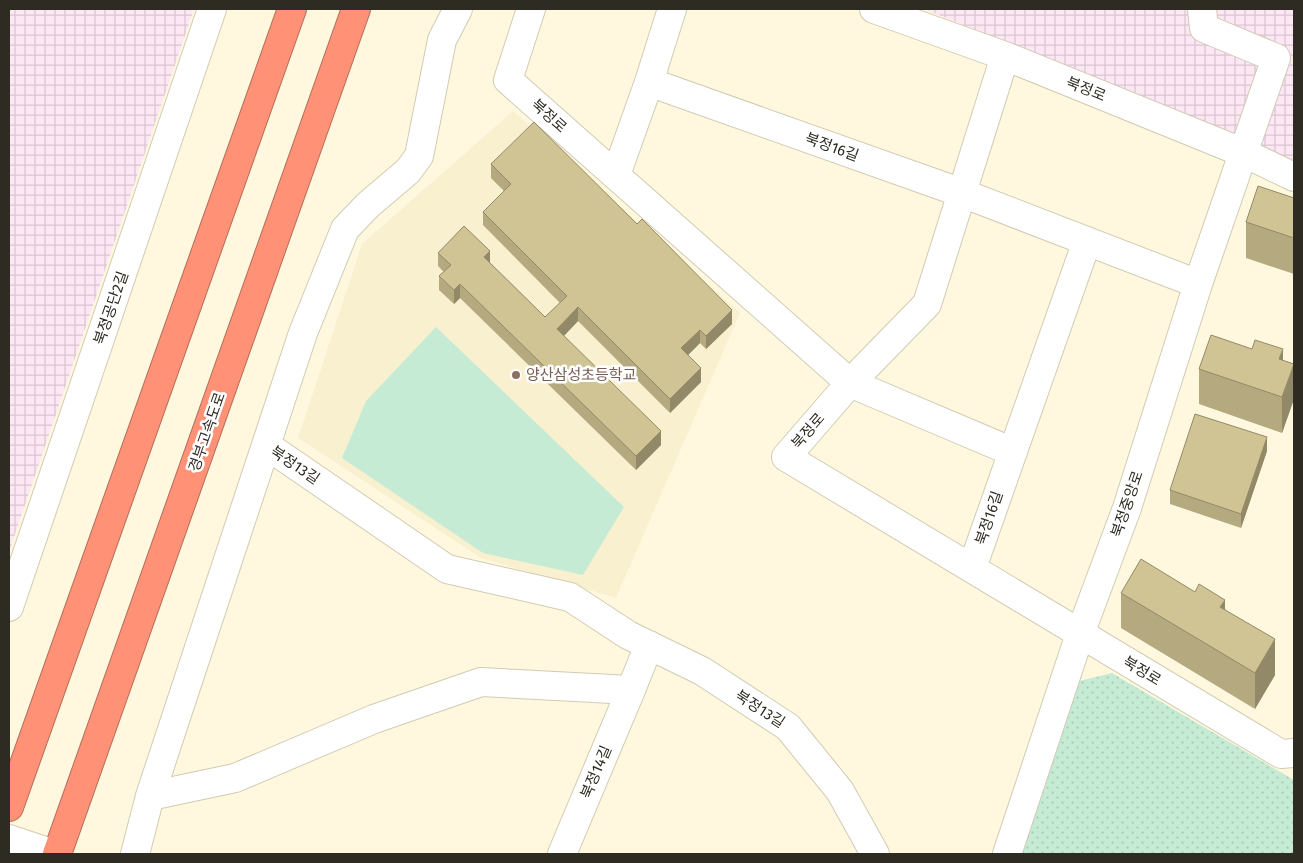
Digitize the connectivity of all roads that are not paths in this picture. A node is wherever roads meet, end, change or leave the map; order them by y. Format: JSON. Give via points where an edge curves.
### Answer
{"nodes":[{"id":1,"x":212,"y":9,"type":"edge"},
{"id":2,"x":292,"y":9,"type":"edge"},
{"id":3,"x":356,"y":9,"type":"edge"},
{"id":4,"x":458,"y":9,"type":"edge"},
{"id":5,"x":531,"y":9,"type":"edge"},
{"id":6,"x":672,"y":9,"type":"edge"},
{"id":7,"x":874,"y":9,"type":"edge"},
{"id":8,"x":1202,"y":9,"type":"edge"},
{"id":9,"x":1005,"y":56,"type":"junction"},
{"id":10,"x":649,"y":82,"type":"junction"},
{"id":11,"x":1244,"y":152,"type":"junction"},
{"id":12,"x":616,"y":175,"type":"junction"},
{"id":13,"x":1294,"y":177,"type":"edge"},
{"id":14,"x":962,"y":193,"type":"junction"},
{"id":15,"x":1087,"y":241,"type":"junction"},
{"id":16,"x":1198,"y":284,"type":"junction"},
{"id":17,"x":850,"y":383,"type":"junction"},
{"id":18,"x":266,"y":445,"type":"junction"},
{"id":19,"x":1013,"y":452,"type":"junction"},
{"id":20,"x":19,"y":545,"type":"edge"},
{"id":21,"x":972,"y":568,"type":"junction"},
{"id":22,"x":9,"y":607,"type":"edge"},
{"id":23,"x":1080,"y":634,"type":"junction"},
{"id":24,"x":649,"y":645,"type":"junction"},
{"id":25,"x":631,"y":690,"type":"junction"},
{"id":26,"x":1294,"y":753,"type":"edge"},
{"id":27,"x":150,"y":796,"type":"junction"},
{"id":28,"x":9,"y":807,"type":"edge"},
{"id":29,"x":9,"y":839,"type":"edge"},
{"id":30,"x":56,"y":854,"type":"edge"},
{"id":31,"x":135,"y":854,"type":"edge"},
{"id":32,"x":562,"y":854,"type":"edge"},
{"id":33,"x":875,"y":854,"type":"edge"},
{"id":34,"x":1007,"y":854,"type":"edge"}],
"edges":[{"from":1,"to":20,"type":"street","name":"북정공단2길"},
{"from":2,"to":28,"type":"highway"},
{"from":3,"to":30,"type":"highway","name":"경부고속도로"},
{"from":4,"to":18,"type":"street","via":[[442,40],[418,156],[408,171],[345,229],[303,333]]},
{"from":5,"to":12,"type":"street","name":"북정로","via":[[508,80]]},
{"from":6,"to":10,"type":"street"},
{"from":7,"to":9,"type":"street","name":"북정로"},
{"from":8,"to":11,"type":"street","name":"북정중앙로","via":[[1204,28],[1276,58]]},
{"from":9,"to":11,"type":"street","name":"북정로"},
{"from":9,"to":14,"type":"street"},
{"from":10,"to":12,"type":"street"},
{"from":10,"to":14,"type":"street","name":"북정16길"},
{"from":11,"to":13,"type":"street","name":"북정로"},
{"from":11,"to":16,"type":"street","name":"북정중앙로"},
{"from":12,"to":17,"type":"street","name":"북정로"},
{"from":14,"to":15,"type":"street","name":"북정16길"},
{"from":14,"to":17,"type":"street","via":[[927,304]]},
{"from":15,"to":16,"type":"street","name":"북정16길"},
{"from":15,"to":19,"type":"street","name":"북정16길"},
{"from":16,"to":23,"type":"street","name":"북정중앙로","via":[[1127,508]]},
{"from":17,"to":19,"type":"street"},
{"from":17,"to":21,"type":"street","name":"북정로","via":[[786,457]]},
{"from":18,"to":24,"type":"street","name":"북정13길","via":[[446,569],[570,597]]},
{"from":18,"to":27,"type":"street","name":"북정13길"},
{"from":19,"to":21,"type":"street","name":"북정16길"},
{"from":20,"to":22,"type":"street","name":"북정공단2길"},
{"from":21,"to":23,"type":"street","name":"북정로"},
{"from":23,"to":26,"type":"street","name":"북정로","via":[[1280,754]]},
{"from":23,"to":34,"type":"street","name":"북정중앙로"},
{"from":24,"to":25,"type":"street"},
{"from":24,"to":33,"type":"street","name":"북정13길","via":[[702,671],[788,727],[840,791]]},
{"from":25,"to":27,"type":"street","via":[[481,682],[374,719],[235,778]]},
{"from":25,"to":32,"type":"street","name":"북정14길"},
{"from":27,"to":31,"type":"street","name":"북정13길"},
{"from":29,"to":30,"type":"street"}]}
